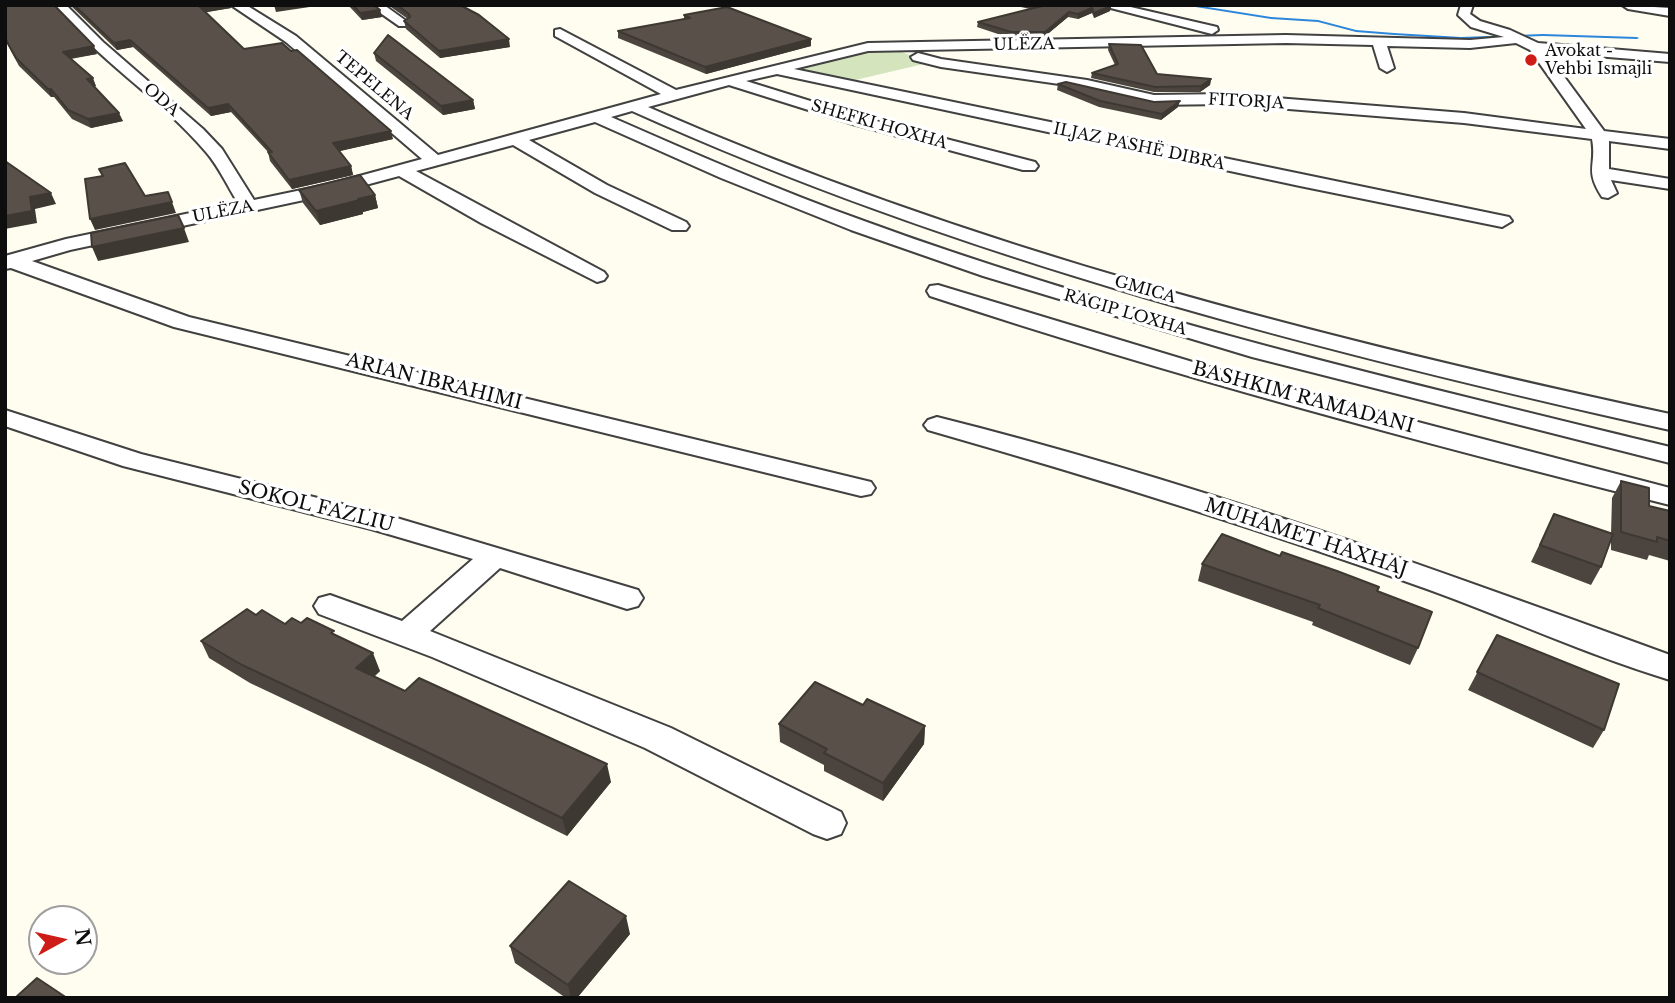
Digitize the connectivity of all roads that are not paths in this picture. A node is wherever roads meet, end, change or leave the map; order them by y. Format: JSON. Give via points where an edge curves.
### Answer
{"nodes":[{"id":1,"x":59,"y":5,"type":"edge"},
{"id":2,"x":237,"y":5,"type":"edge"},
{"id":3,"x":375,"y":5,"type":"edge"},
{"id":4,"x":1105,"y":5,"type":"edge"},
{"id":5,"x":1467,"y":5,"type":"edge"},
{"id":6,"x":1628,"y":5,"type":"edge"},
{"id":7,"x":1670,"y":12,"type":"edge"},
{"id":8,"x":402,"y":23,"type":"edge"},
{"id":9,"x":560,"y":33,"type":"dead end"},
{"id":10,"x":1514,"y":37,"type":"junction"},
{"id":11,"x":1255,"y":40,"type":"junction"},
{"id":12,"x":1379,"y":43,"type":"junction"},
{"id":13,"x":898,"y":45,"type":"junction"},
{"id":14,"x":1535,"y":47,"type":"junction"},
{"id":15,"x":1670,"y":58,"type":"edge"},
{"id":16,"x":1387,"y":68,"type":"dead end"},
{"id":17,"x":775,"y":70,"type":"junction"},
{"id":18,"x":730,"y":81,"type":"junction"},
{"id":19,"x":674,"y":95,"type":"junction"},
{"id":20,"x":635,"y":107,"type":"junction"},
{"id":21,"x":598,"y":117,"type":"junction"},
{"id":22,"x":1599,"y":135,"type":"junction"},
{"id":23,"x":515,"y":139,"type":"junction"},
{"id":24,"x":1670,"y":144,"type":"edge"},
{"id":25,"x":434,"y":160,"type":"junction"},
{"id":26,"x":1029,"y":166,"type":"dead end"},
{"id":27,"x":401,"y":170,"type":"junction"},
{"id":28,"x":1598,"y":173,"type":"junction"},
{"id":29,"x":1670,"y":184,"type":"edge"},
{"id":30,"x":1608,"y":193,"type":"dead end"},
{"id":31,"x":249,"y":207,"type":"junction"},
{"id":32,"x":1502,"y":221,"type":"dead end"},
{"id":33,"x":679,"y":226,"type":"dead end"},
{"id":34,"x":7,"y":258,"type":"edge"},
{"id":35,"x":597,"y":276,"type":"dead end"},
{"id":36,"x":938,"y":291,"type":"dead end"},
{"id":37,"x":5,"y":418,"type":"edge"},
{"id":38,"x":1670,"y":422,"type":"edge"},
{"id":39,"x":937,"y":425,"type":"dead end"},
{"id":40,"x":1670,"y":455,"type":"edge"},
{"id":41,"x":862,"y":488,"type":"dead end"},
{"id":42,"x":1670,"y":497,"type":"edge"},
{"id":43,"x":495,"y":556,"type":"junction"},
{"id":44,"x":627,"y":598,"type":"dead end"},
{"id":45,"x":330,"y":606,"type":"dead end"},
{"id":46,"x":406,"y":635,"type":"junction"},
{"id":47,"x":1670,"y":668,"type":"edge"},
{"id":48,"x":827,"y":823,"type":"dead end"}],
"edges":[{"from":1,"to":31,"type":"street","name":"ODA","via":[[197,132],[216,153]]},
{"from":2,"to":25,"type":"street","name":"TEPELENA","via":[[291,39]]},
{"from":3,"to":8,"type":"street"},
{"from":4,"to":11,"type":"street"},
{"from":5,"to":10,"type":"street","via":[[1464,15],[1469,21]]},
{"from":6,"to":7,"type":"street"},
{"from":9,"to":19,"type":"street"},
{"from":10,"to":12,"type":"street","name":"ULËZA","via":[[1470,44]]},
{"from":10,"to":14,"type":"street"},
{"from":11,"to":12,"type":"street","name":"ULËZA"},
{"from":11,"to":13,"type":"street","name":"ULËZA"},
{"from":12,"to":16,"type":"street"},
{"from":13,"to":17,"type":"street","name":"ULËZA","via":[[856,49]]},
{"from":13,"to":22,"type":"street","name":"FITORJA","via":[[926,60],[1087,83],[1154,100],[1226,99],[1372,110]]},
{"from":14,"to":15,"type":"street"},
{"from":14,"to":22,"type":"street"},
{"from":17,"to":18,"type":"street","name":"ULËZA"},
{"from":17,"to":32,"type":"street","name":"ILJAZ PASHË DIBRA"},
{"from":18,"to":19,"type":"street","name":"ULËZA"},
{"from":18,"to":26,"type":"street","name":"SHEFKI HOXHA"},
{"from":19,"to":20,"type":"street","name":"ULËZA"},
{"from":20,"to":21,"type":"street","name":"ULËZA"},
{"from":20,"to":38,"type":"street","name":"GMICA","via":[[828,188],[1062,265],[1307,336]]},
{"from":21,"to":23,"type":"street","name":"ULËZA"},
{"from":21,"to":40,"type":"street","name":"RAGIP LOXHA","via":[[743,182],[890,239],[1041,289],[1367,381]]},
{"from":22,"to":24,"type":"street","name":"FITORJA"},
{"from":22,"to":28,"type":"street"},
{"from":23,"to":25,"type":"street","name":"ULËZA"},
{"from":23,"to":33,"type":"street","via":[[601,189]]},
{"from":25,"to":27,"type":"street","name":"ULËZA"},
{"from":27,"to":31,"type":"street","name":"ULËZA"},
{"from":27,"to":35,"type":"street"},
{"from":28,"to":29,"type":"street"},
{"from":28,"to":30,"type":"street"},
{"from":31,"to":34,"type":"street","name":"ULËZA"},
{"from":34,"to":41,"type":"street","name":"ARIAN IBRAHIMI","via":[[182,322]]},
{"from":36,"to":42,"type":"street","name":"BASHKIM RAMADANI","via":[[1053,330],[1272,392]]},
{"from":37,"to":43,"type":"street","name":"SOKOL FAZLIU","via":[[132,460]]},
{"from":39,"to":47,"type":"street","name":"MUHAMET HAXHAJ","via":[[1327,544]]},
{"from":43,"to":44,"type":"street","name":"SOKOL FAZLIU"},
{"from":43,"to":46,"type":"street"},
{"from":45,"to":46,"type":"street"},
{"from":46,"to":48,"type":"street","via":[[658,738]]}]}
